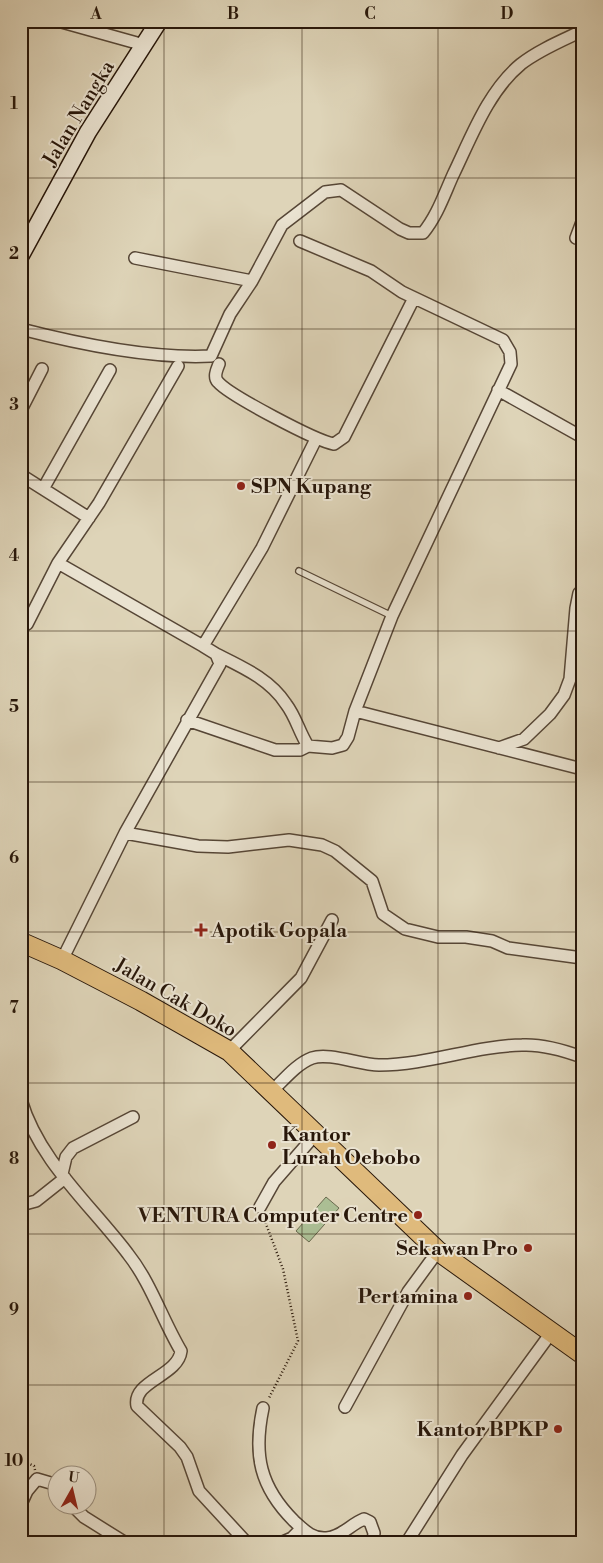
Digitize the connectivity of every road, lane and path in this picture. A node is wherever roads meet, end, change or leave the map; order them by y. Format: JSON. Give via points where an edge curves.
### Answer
{"nodes":[{"id":1,"x":58,"y":21,"type":"edge"},
{"id":2,"x":159,"y":21,"type":"edge"},
{"id":3,"x":582,"y":31,"type":"edge"},
{"id":4,"x":144,"y":45,"type":"junction"},
{"id":5,"x":582,"y":222,"type":"edge"},
{"id":6,"x":576,"y":238,"type":"dead end"},
{"id":7,"x":300,"y":241,"type":"dead end"},
{"id":8,"x":21,"y":255,"type":"edge"},
{"id":9,"x":135,"y":258,"type":"dead end"},
{"id":10,"x":252,"y":281,"type":"junction"},
{"id":11,"x":414,"y":298,"type":"junction"},
{"id":12,"x":21,"y":329,"type":"edge"},
{"id":13,"x":219,"y":364,"type":"dead end"},
{"id":14,"x":178,"y":366,"type":"dead end"},
{"id":15,"x":42,"y":369,"type":"dead end"},
{"id":16,"x":110,"y":370,"type":"dead end"},
{"id":17,"x":498,"y":390,"type":"junction"},
{"id":18,"x":21,"y":410,"type":"edge"},
{"id":19,"x":582,"y":437,"type":"edge"},
{"id":20,"x":316,"y":439,"type":"junction"},
{"id":21,"x":21,"y":475,"type":"edge"},
{"id":22,"x":43,"y":488,"type":"junction"},
{"id":23,"x":89,"y":518,"type":"junction"},
{"id":24,"x":58,"y":563,"type":"junction"},
{"id":25,"x":299,"y":572,"type":"dead end"},
{"id":26,"x":582,"y":591,"type":"edge"},
{"id":27,"x":392,"y":616,"type":"junction"},
{"id":28,"x":23,"y":626,"type":"edge"},
{"id":29,"x":203,"y":646,"type":"junction"},
{"id":30,"x":216,"y":654,"type":"junction"},
{"id":31,"x":355,"y":711,"type":"junction"},
{"id":32,"x":188,"y":720,"type":"junction"},
{"id":33,"x":308,"y":746,"type":"junction"},
{"id":34,"x":499,"y":748,"type":"junction"},
{"id":35,"x":582,"y":769,"type":"edge"},
{"id":36,"x":125,"y":833,"type":"junction"},
{"id":37,"x":332,"y":920,"type":"dead end"},
{"id":38,"x":21,"y":942,"type":"edge"},
{"id":39,"x":582,"y":958,"type":"edge"},
{"id":40,"x":62,"y":960,"type":"junction"},
{"id":41,"x":229,"y":1051,"type":"junction"},
{"id":42,"x":582,"y":1057,"type":"edge"},
{"id":43,"x":271,"y":1092,"type":"junction"},
{"id":44,"x":21,"y":1100,"type":"edge"},
{"id":45,"x":133,"y":1117,"type":"dead end"},
{"id":46,"x":315,"y":1135,"type":"junction"},
{"id":47,"x":64,"y":1176,"type":"junction"},
{"id":48,"x":21,"y":1205,"type":"edge"},
{"id":49,"x":260,"y":1207,"type":"joint"},
{"id":50,"x":438,"y":1251,"type":"junction"},
{"id":51,"x":550,"y":1333,"type":"junction"},
{"id":52,"x":582,"y":1354,"type":"edge"},
{"id":53,"x":345,"y":1407,"type":"dead end"},
{"id":54,"x":263,"y":1408,"type":"joint"},
{"id":55,"x":48,"y":1482,"type":"edge"},
{"id":56,"x":21,"y":1504,"type":"edge"},
{"id":57,"x":83,"y":1516,"type":"edge"},
{"id":58,"x":302,"y":1528,"type":"junction"},
{"id":59,"x":124,"y":1542,"type":"edge"},
{"id":60,"x":246,"y":1542,"type":"edge"},
{"id":61,"x":283,"y":1542,"type":"edge"},
{"id":62,"x":374,"y":1542,"type":"edge"},
{"id":63,"x":407,"y":1542,"type":"edge"}],
"edges":[{"from":1,"to":4,"type":"street"},
{"from":2,"to":4,"type":"street","name":"Jalan Nangka"},
{"from":3,"to":10,"type":"street","via":[[538,53],[506,80],[483,112],[442,202],[423,233],[409,233],[348,193],[332,190],[282,225]]},
{"from":4,"to":8,"type":"street","name":"Jalan Nangka","via":[[88,132]]},
{"from":5,"to":6,"type":"street"},
{"from":7,"to":11,"type":"street","via":[[371,271]]},
{"from":9,"to":10,"type":"street"},
{"from":10,"to":12,"type":"street","via":[[230,314],[211,356],[180,358],[60,339]]},
{"from":11,"to":17,"type":"street","via":[[502,340],[510,352],[511,364]]},
{"from":11,"to":20,"type":"street","via":[[344,437],[334,444]]},
{"from":13,"to":20,"type":"street","via":[[215,376],[217,382]]},
{"from":14,"to":23,"type":"street"},
{"from":15,"to":18,"type":"street"},
{"from":16,"to":22,"type":"street"},
{"from":17,"to":19,"type":"street"},
{"from":17,"to":27,"type":"street"},
{"from":20,"to":29,"type":"street","via":[[262,548]]},
{"from":21,"to":22,"type":"street"},
{"from":22,"to":23,"type":"street"},
{"from":23,"to":24,"type":"street"},
{"from":24,"to":28,"type":"street"},
{"from":24,"to":29,"type":"street"},
{"from":25,"to":27,"type":"lane"},
{"from":26,"to":34,"type":"street","via":[[576,608],[570,679],[564,695],[524,739]]},
{"from":27,"to":31,"type":"street"},
{"from":29,"to":30,"type":"street"},
{"from":30,"to":32,"type":"street","via":[[220,664],[218,669]]},
{"from":30,"to":33,"type":"street","via":[[255,674],[279,695],[287,704]]},
{"from":31,"to":33,"type":"street","via":[[343,745],[332,748]]},
{"from":31,"to":34,"type":"street"},
{"from":32,"to":33,"type":"street","via":[[275,750],[300,750]]},
{"from":32,"to":36,"type":"street"},
{"from":34,"to":35,"type":"street"},
{"from":36,"to":39,"type":"street","via":[[198,846],[228,847],[289,840],[322,845],[335,851],[372,882],[383,914],[405,928],[438,937],[475,938],[508,948]]},
{"from":36,"to":40,"type":"street"},
{"from":37,"to":41,"type":"street","via":[[300,978]]},
{"from":38,"to":40,"type":"main road","name":"Jalan Cak Doko"},
{"from":40,"to":41,"type":"main road","name":"Jalan Cak Doko"},
{"from":41,"to":43,"type":"main road","name":"Jalan Cak Doko"},
{"from":42,"to":43,"type":"street","via":[[562,1050],[524,1045],[393,1065],[320,1056],[299,1066]]},
{"from":43,"to":46,"type":"main road","name":"Jalan Cak Doko"},
{"from":44,"to":47,"type":"street","via":[[27,1120]]},
{"from":45,"to":47,"type":"street","via":[[73,1148],[66,1157]]},
{"from":46,"to":49,"type":"street","via":[[274,1182]]},
{"from":46,"to":50,"type":"main road","name":"Jalan Cak Doko"},
{"from":47,"to":48,"type":"street","via":[[36,1201]]},
{"from":47,"to":60,"type":"street","via":[[129,1254],[181,1351],[177,1363],[140,1391],[137,1406],[180,1447],[187,1457],[198,1491]]},
{"from":49,"to":54,"type":"path","via":[[283,1269],[298,1341]]},
{"from":50,"to":51,"type":"main road","name":"Jalan Cak Doko"},
{"from":50,"to":53,"type":"street","via":[[408,1292]]},
{"from":51,"to":52,"type":"main road","name":"Jalan Cak Doko"},
{"from":51,"to":63,"type":"street","via":[[462,1455]]},
{"from":54,"to":58,"type":"street","via":[[259,1445],[264,1479],[279,1506]]},
{"from":55,"to":56,"type":"street","via":[[37,1478],[26,1491]]},
{"from":57,"to":59,"type":"street"},
{"from":58,"to":61,"type":"street"},
{"from":58,"to":62,"type":"street","via":[[312,1537],[328,1538],[364,1520],[370,1522]]}]}
